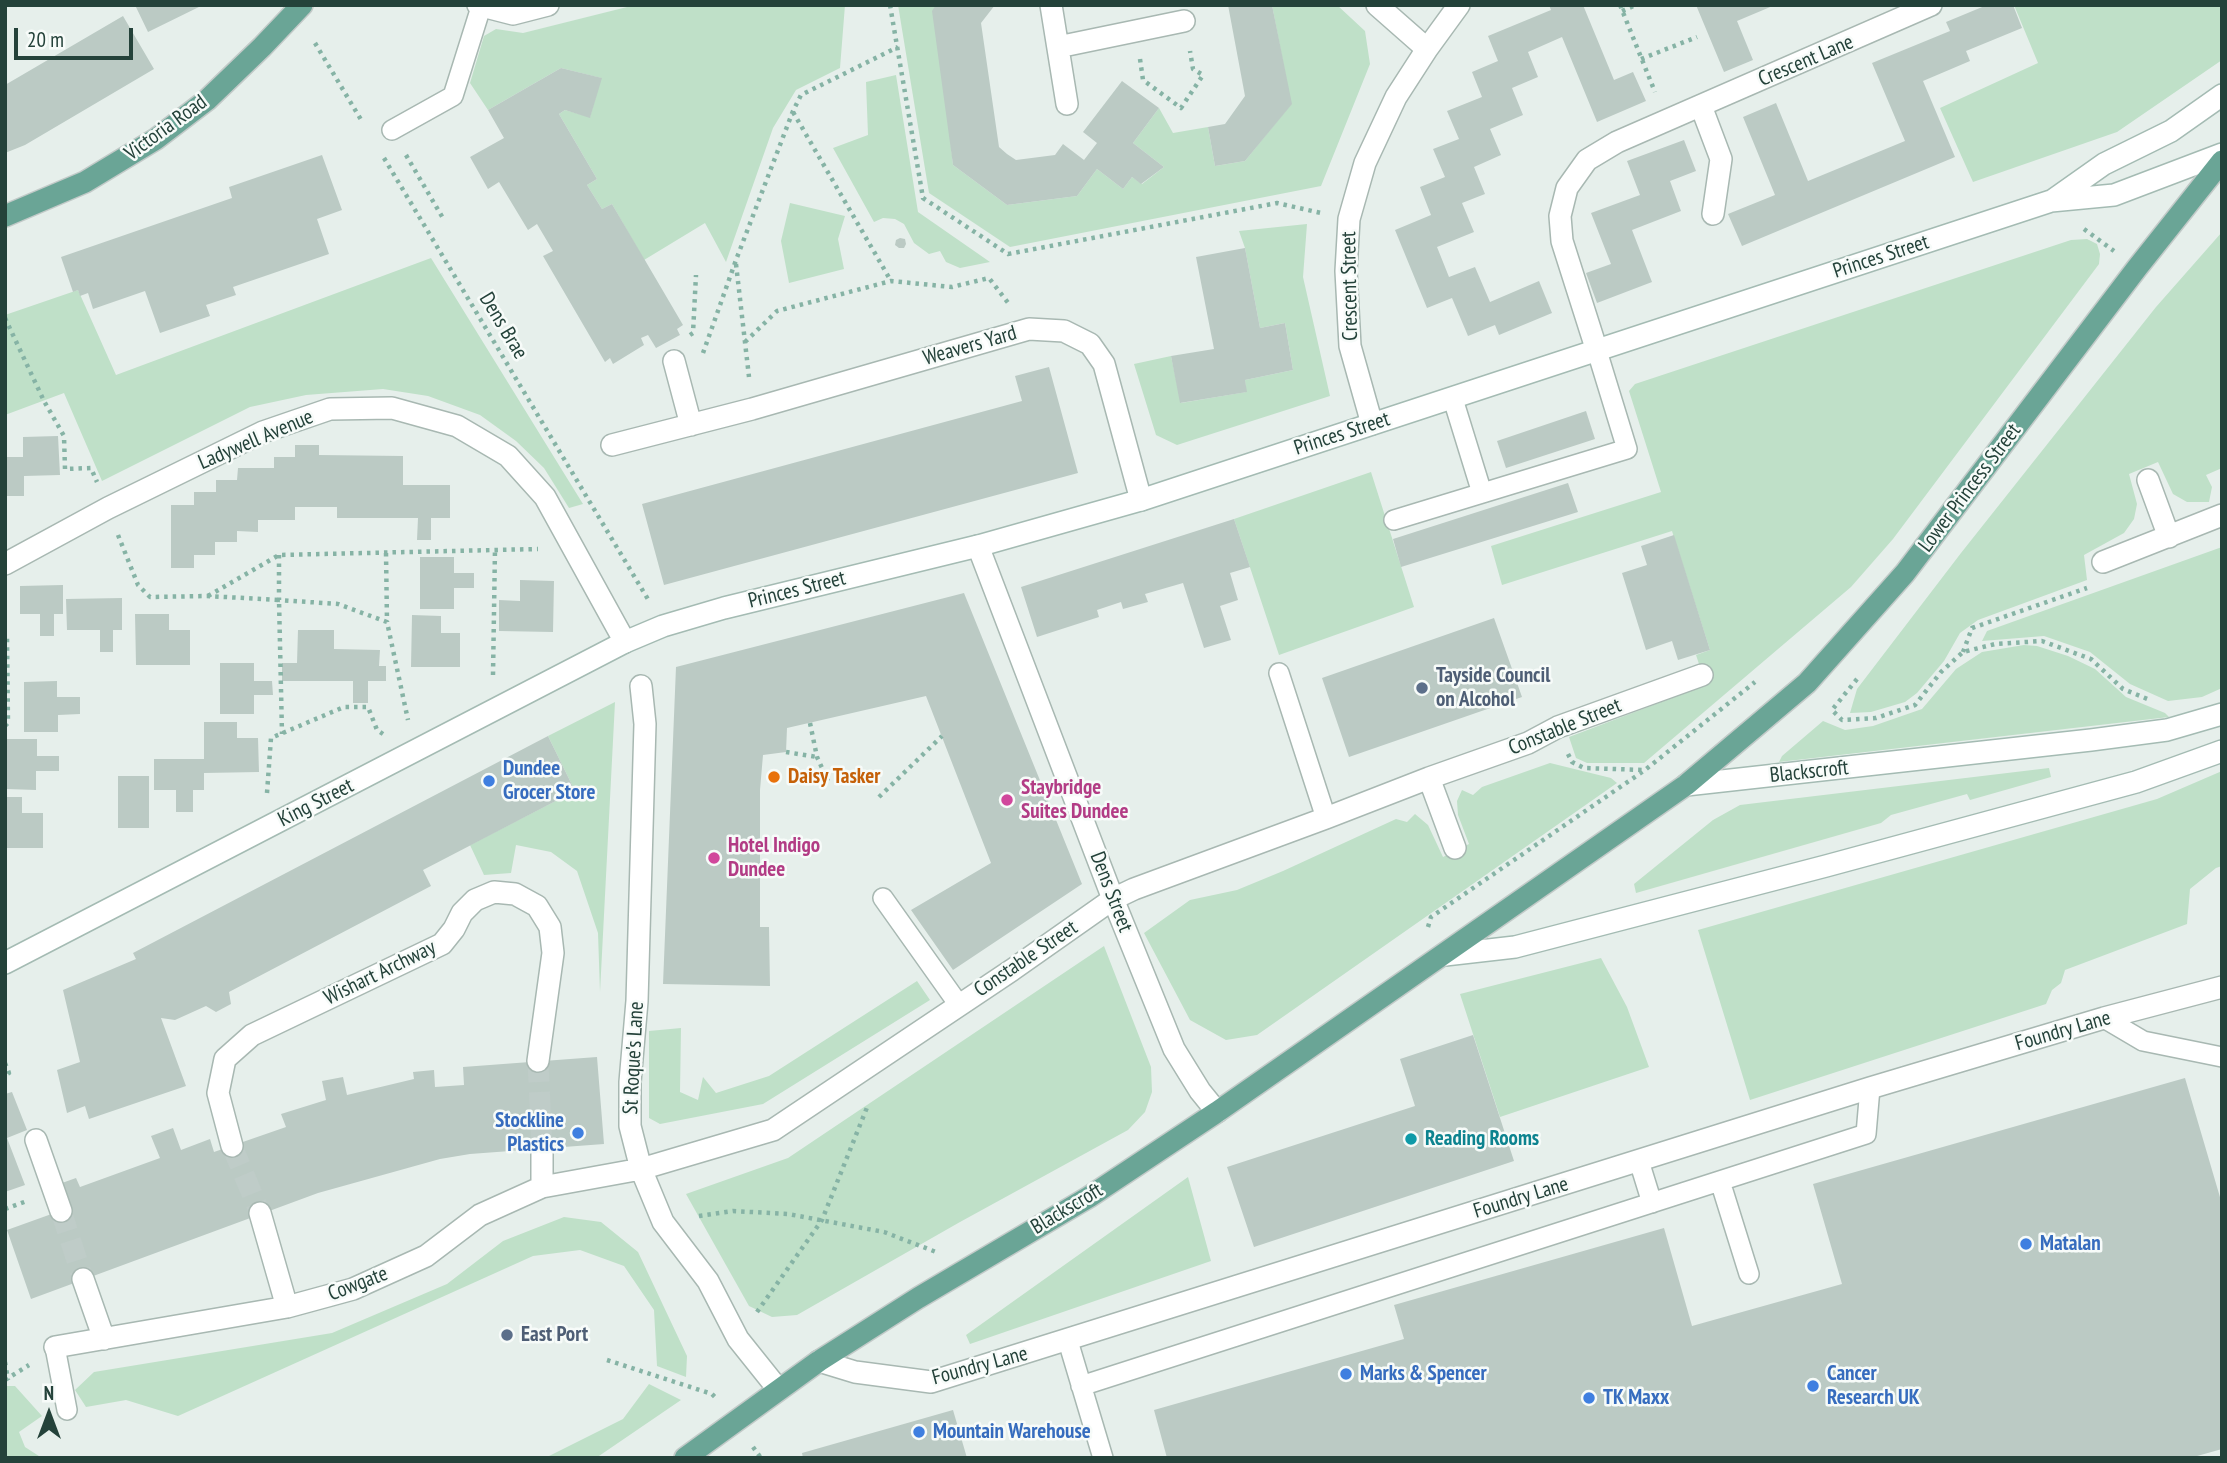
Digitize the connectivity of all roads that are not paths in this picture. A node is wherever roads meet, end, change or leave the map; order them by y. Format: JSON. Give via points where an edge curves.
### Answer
{"nodes":[{"id":1,"x":302,"y":5,"type":"edge"},
{"id":2,"x":548,"y":5,"type":"edge"},
{"id":3,"x":1051,"y":5,"type":"edge"},
{"id":4,"x":1377,"y":5,"type":"edge"},
{"id":5,"x":1459,"y":5,"type":"edge"},
{"id":6,"x":1931,"y":5,"type":"edge"},
{"id":7,"x":480,"y":6,"type":"edge"},
{"id":8,"x":1909,"y":10,"type":"edge"},
{"id":9,"x":1184,"y":22,"type":"road end"},
{"id":10,"x":1058,"y":47,"type":"junction"},
{"id":11,"x":1427,"y":49,"type":"junction"},
{"id":12,"x":2222,"y":94,"type":"edge"},
{"id":13,"x":1067,"y":104,"type":"dead end"},
{"id":14,"x":1701,"y":106,"type":"junction"},
{"id":15,"x":392,"y":130,"type":"dead end"},
{"id":16,"x":2222,"y":154,"type":"edge"},
{"id":17,"x":2222,"y":161,"type":"edge"},
{"id":18,"x":2052,"y":201,"type":"junction"},
{"id":19,"x":1713,"y":215,"type":"dead end"},
{"id":20,"x":5,"y":216,"type":"edge"},
{"id":21,"x":1597,"y":351,"type":"junction"},
{"id":22,"x":674,"y":361,"type":"road end"},
{"id":23,"x":1453,"y":399,"type":"junction"},
{"id":24,"x":1372,"y":424,"type":"junction"},
{"id":25,"x":691,"y":425,"type":"junction"},
{"id":26,"x":612,"y":445,"type":"dead end"},
{"id":27,"x":2148,"y":480,"type":"dead end"},
{"id":28,"x":1482,"y":493,"type":"junction"},
{"id":29,"x":1141,"y":500,"type":"junction"},
{"id":30,"x":2222,"y":515,"type":"edge"},
{"id":31,"x":1394,"y":520,"type":"dead end"},
{"id":32,"x":2169,"y":537,"type":"junction"},
{"id":33,"x":978,"y":546,"type":"junction"},
{"id":34,"x":2103,"y":562,"type":"road end"},
{"id":35,"x":5,"y":564,"type":"edge"},
{"id":36,"x":625,"y":642,"type":"junction"},
{"id":37,"x":1279,"y":673,"type":"dead end"},
{"id":38,"x":1702,"y":675,"type":"dead end"},
{"id":39,"x":641,"y":686,"type":"dead end"},
{"id":40,"x":2222,"y":714,"type":"edge"},
{"id":41,"x":2222,"y":751,"type":"edge"},
{"id":42,"x":1429,"y":778,"type":"junction"},
{"id":43,"x":1686,"y":785,"type":"junction"},
{"id":44,"x":1326,"y":818,"type":"junction"},
{"id":45,"x":1455,"y":848,"type":"dead end"},
{"id":46,"x":883,"y":898,"type":"dead end"},
{"id":47,"x":1114,"y":899,"type":"junction"},
{"id":48,"x":1445,"y":955,"type":"junction"},
{"id":49,"x":5,"y":963,"type":"edge"},
{"id":50,"x":2222,"y":987,"type":"edge"},
{"id":51,"x":959,"y":1005,"type":"junction"},
{"id":52,"x":2104,"y":1018,"type":"junction"},
{"id":53,"x":2222,"y":1057,"type":"edge"},
{"id":54,"x":538,"y":1061,"type":"tunnel mouth"},
{"id":55,"x":1870,"y":1088,"type":"junction"},
{"id":56,"x":1217,"y":1112,"type":"junction"},
{"id":57,"x":36,"y":1140,"type":"dead end"},
{"id":58,"x":232,"y":1146,"type":"tunnel mouth"},
{"id":59,"x":542,"y":1149,"type":"tunnel mouth"},
{"id":60,"x":1639,"y":1161,"type":"junction"},
{"id":61,"x":641,"y":1169,"type":"junction"},
{"id":62,"x":1720,"y":1181,"type":"junction"},
{"id":63,"x":541,"y":1187,"type":"junction"},
{"id":64,"x":1652,"y":1203,"type":"junction"},
{"id":65,"x":61,"y":1210,"type":"tunnel mouth"},
{"id":66,"x":260,"y":1213,"type":"tunnel mouth"},
{"id":67,"x":1749,"y":1273,"type":"dead end"},
{"id":68,"x":83,"y":1279,"type":"tunnel mouth"},
{"id":69,"x":287,"y":1307,"type":"junction"},
{"id":70,"x":104,"y":1339,"type":"junction"},
{"id":71,"x":1068,"y":1340,"type":"junction"},
{"id":72,"x":55,"y":1346,"type":"joint"},
{"id":73,"x":819,"y":1361,"type":"junction"},
{"id":74,"x":1081,"y":1386,"type":"junction"},
{"id":75,"x":778,"y":1389,"type":"junction"},
{"id":76,"x":67,"y":1410,"type":"dead end"},
{"id":77,"x":685,"y":1458,"type":"edge"},
{"id":78,"x":1103,"y":1458,"type":"edge"}],
"edges":[{"from":1,"to":20,"type":"main road","name":"Victoria Road","via":[[207,100],[156,139],[85,182]]},
{"from":2,"to":7,"type":"street","via":[[513,13]]},
{"from":3,"to":10,"type":"street"},
{"from":4,"to":11,"type":"street"},
{"from":5,"to":11,"type":"street","name":"Crescent Street"},
{"from":6,"to":8,"type":"street","name":"Crescent Lane"},
{"from":7,"to":15,"type":"lane","via":[[453,96]]},
{"from":8,"to":14,"type":"street","name":"Crescent Lane"},
{"from":9,"to":10,"type":"street"},
{"from":10,"to":13,"type":"street"},
{"from":11,"to":24,"type":"street","name":"Crescent Street","via":[[1396,97],[1365,163],[1349,219],[1350,346]]},
{"from":12,"to":18,"type":"street","name":"Princes Street","via":[[2171,131],[2104,164]]},
{"from":14,"to":19,"type":"street","via":[[1721,159]]},
{"from":14,"to":21,"type":"street","name":"Crescent Lane","via":[[1587,160],[1567,188],[1560,216],[1562,241]]},
{"from":16,"to":18,"type":"street","name":"Princes Street","via":[[2114,195]]},
{"from":17,"to":43,"type":"main road","name":"Lower Princess Street","via":[[1905,573],[1807,683]]},
{"from":18,"to":21,"type":"street","name":"Princes Street"},
{"from":21,"to":23,"type":"street","name":"Princes Street"},
{"from":21,"to":28,"type":"lane","via":[[1627,449]]},
{"from":22,"to":25,"type":"street"},
{"from":23,"to":24,"type":"street","name":"Princes Street"},
{"from":23,"to":28,"type":"lane"},
{"from":24,"to":29,"type":"street","name":"Princes Street"},
{"from":25,"to":26,"type":"street","name":"Weavers Yard"},
{"from":25,"to":29,"type":"street","name":"Weavers Yard","via":[[1029,329],[1064,331],[1090,344],[1104,364]]},
{"from":27,"to":32,"type":"street"},
{"from":28,"to":31,"type":"lane"},
{"from":29,"to":33,"type":"street","name":"Princes Street"},
{"from":30,"to":32,"type":"street"},
{"from":32,"to":34,"type":"street"},
{"from":33,"to":36,"type":"street","name":"Princes Street","via":[[703,614]]},
{"from":33,"to":47,"type":"street","name":"Dens Street"},
{"from":35,"to":36,"type":"street","name":"Ladywell Avenue","via":[[108,508],[274,428],[330,409],[392,408],[457,426],[508,456],[545,497]]},
{"from":36,"to":49,"type":"street","name":"King Street"},
{"from":37,"to":44,"type":"lane"},
{"from":38,"to":42,"type":"street","name":"Constable Street"},
{"from":39,"to":61,"type":"street","name":"St Roque's Lane","via":[[645,751],[630,1126]]},
{"from":40,"to":43,"type":"street","name":"Blackscroft","via":[[2168,730]]},
{"from":41,"to":48,"type":"street","name":"Blackscroft","via":[[2136,782],[1826,866],[1516,947]]},
{"from":42,"to":44,"type":"street","name":"Constable Street"},
{"from":42,"to":45,"type":"street"},
{"from":43,"to":48,"type":"main road","name":"Blackscroft"},
{"from":44,"to":47,"type":"street","name":"Constable Street"},
{"from":46,"to":51,"type":"lane"},
{"from":47,"to":51,"type":"street","name":"Constable Street"},
{"from":47,"to":56,"type":"street","name":"Dens Street","via":[[1174,1049]]},
{"from":48,"to":56,"type":"main road","name":"Blackscroft"},
{"from":50,"to":52,"type":"street","name":"Foundry Lane"},
{"from":51,"to":61,"type":"street","name":"Constable Street","via":[[773,1130]]},
{"from":52,"to":53,"type":"lane","via":[[2143,1041]]},
{"from":52,"to":55,"type":"street","name":"Foundry Lane"},
{"from":54,"to":58,"type":"street","name":"Wishart Archway","via":[[553,953],[550,927],[537,906],[515,894],[494,892],[461,913],[442,944],[252,1035],[225,1059],[218,1093]]},
{"from":55,"to":60,"type":"street","name":"Foundry Lane"},
{"from":55,"to":62,"type":"lane","via":[[1866,1134]]},
{"from":56,"to":73,"type":"main road","name":"Blackscroft","via":[[1089,1197]]},
{"from":57,"to":65,"type":"street"},
{"from":59,"to":63,"type":"street"},
{"from":60,"to":64,"type":"lane"},
{"from":60,"to":71,"type":"street","name":"Foundry Lane"},
{"from":61,"to":63,"type":"street","name":"Cowgate"},
{"from":61,"to":75,"type":"street","name":"St Roque's Lane","via":[[663,1222],[708,1281],[738,1339]]},
{"from":62,"to":64,"type":"lane"},
{"from":62,"to":67,"type":"lane"},
{"from":63,"to":69,"type":"street","name":"Cowgate","via":[[480,1215],[426,1256],[353,1289]]},
{"from":64,"to":74,"type":"lane"},
{"from":66,"to":69,"type":"street"},
{"from":68,"to":70,"type":"street"},
{"from":69,"to":70,"type":"street","name":"Cowgate"},
{"from":70,"to":72,"type":"street","name":"Cowgate"},
{"from":71,"to":73,"type":"street","name":"Foundry Lane","via":[[931,1382],[855,1372]]},
{"from":71,"to":74,"type":"lane"},
{"from":72,"to":76,"type":"lane"},
{"from":73,"to":75,"type":"main road","name":"Blackscroft"},
{"from":74,"to":78,"type":"lane"},
{"from":75,"to":77,"type":"main road","name":"Blackscroft"}]}
